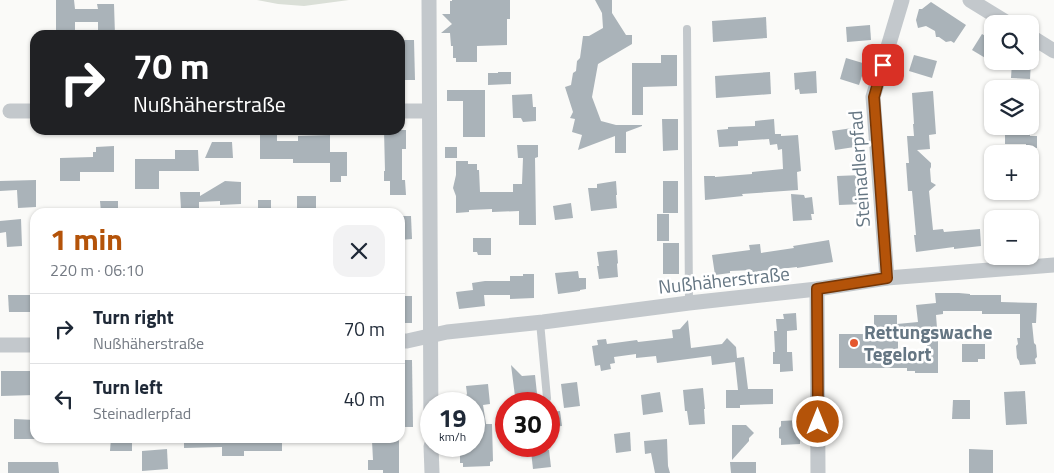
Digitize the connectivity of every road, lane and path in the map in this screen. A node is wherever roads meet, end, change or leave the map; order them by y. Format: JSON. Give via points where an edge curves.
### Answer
{"nodes":[{"id":1,"x":429,"y":0,"type":"edge"},
{"id":2,"x":902,"y":0,"type":"edge"},
{"id":3,"x":970,"y":0,"type":"edge"},
{"id":4,"x":994,"y":15,"type":"edge"},
{"id":5,"x":687,"y":29,"type":"dead end"},
{"id":6,"x":1039,"y":42,"type":"edge"},
{"id":7,"x":1054,"y":51,"type":"edge"},
{"id":8,"x":10,"y":111,"type":"dead end"},
{"id":9,"x":30,"y":111,"type":"edge"},
{"id":10,"x":405,"y":111,"type":"edge"},
{"id":11,"x":429,"y":111,"type":"junction"},
{"id":12,"x":1054,"y":265,"type":"edge"},
{"id":13,"x":887,"y":278,"type":"junction"},
{"id":14,"x":817,"y":289,"type":"junction"},
{"id":15,"x":689,"y":303,"type":"junction"},
{"id":16,"x":540,"y":322,"type":"junction"},
{"id":17,"x":430,"y":336,"type":"junction"},
{"id":18,"x":405,"y":341,"type":"edge"},
{"id":19,"x":0,"y":345,"type":"edge"},
{"id":20,"x":30,"y":345,"type":"edge"},
{"id":21,"x":431,"y":392,"type":"edge"},
{"id":22,"x":546,"y":392,"type":"edge"},
{"id":23,"x":431,"y":457,"type":"edge"},
{"id":24,"x":432,"y":473,"type":"edge"},
{"id":25,"x":818,"y":473,"type":"edge"}],
"edges":[{"from":1,"to":11,"type":"street"},
{"from":2,"to":13,"type":"street","name":"Steinadlerpfad","via":[[874,97]]},
{"from":3,"to":4,"type":"street"},
{"from":5,"to":15,"type":"lane"},
{"from":6,"to":7,"type":"street"},
{"from":8,"to":9,"type":"street"},
{"from":10,"to":11,"type":"street"},
{"from":11,"to":17,"type":"street"},
{"from":12,"to":13,"type":"street","name":"Nußhäherstraße"},
{"from":13,"to":14,"type":"street","name":"Nußhäherstraße"},
{"from":14,"to":15,"type":"street","name":"Nußhäherstraße"},
{"from":14,"to":25,"type":"street"},
{"from":15,"to":16,"type":"street","name":"Nußhäherstraße"},
{"from":16,"to":17,"type":"street","name":"Nußhäherstraße"},
{"from":16,"to":22,"type":"lane"},
{"from":17,"to":18,"type":"street","name":"Nußhäherstraße"},
{"from":17,"to":21,"type":"street"},
{"from":19,"to":20,"type":"street"},
{"from":23,"to":24,"type":"street"}]}
